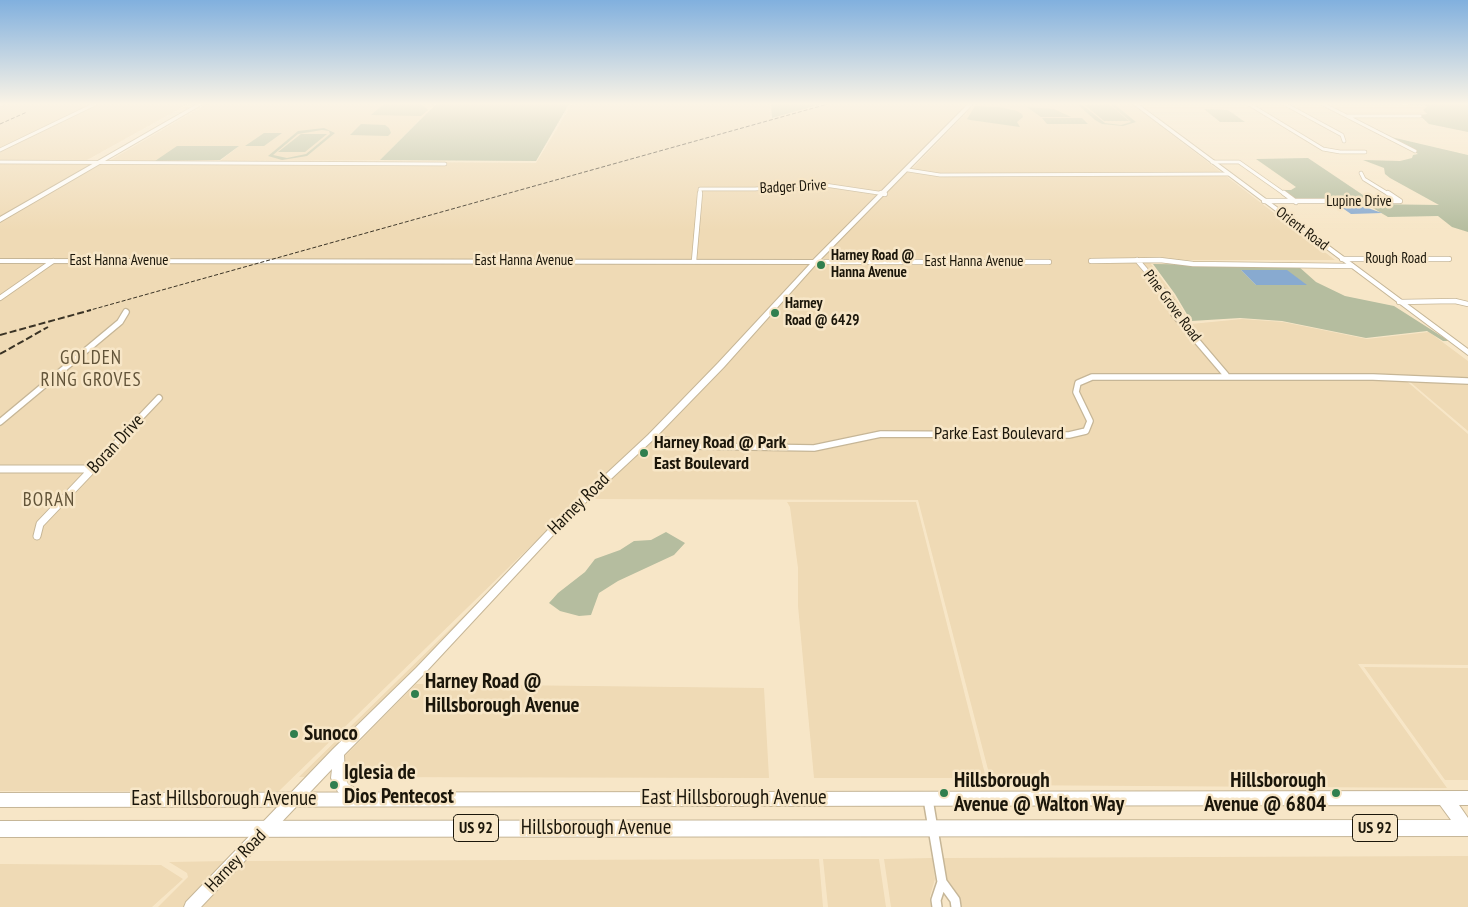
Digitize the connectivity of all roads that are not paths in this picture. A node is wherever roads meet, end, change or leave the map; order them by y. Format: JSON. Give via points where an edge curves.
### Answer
{"nodes":[{"id":1,"x":116,"y":146,"type":"edge"},
{"id":2,"x":128,"y":146,"type":"edge"},
{"id":3,"x":931,"y":146,"type":"edge"},
{"id":4,"x":1191,"y":146,"type":"edge"},
{"id":5,"x":1319,"y":146,"type":"edge"},
{"id":6,"x":1406,"y":146,"type":"edge"},
{"id":7,"x":1415,"y":151,"type":"dead end"},
{"id":8,"x":1365,"y":152,"type":"dead end"},
{"id":9,"x":0,"y":162,"type":"edge"},
{"id":10,"x":88,"y":162,"type":"junction"},
{"id":11,"x":1212,"y":162,"type":"junction"},
{"id":12,"x":100,"y":163,"type":"junction"},
{"id":13,"x":445,"y":164,"type":"dead end"},
{"id":14,"x":908,"y":170,"type":"junction"},
{"id":15,"x":1361,"y":172,"type":"dead end"},
{"id":16,"x":1228,"y":174,"type":"junction"},
{"id":17,"x":885,"y":194,"type":"junction"},
{"id":18,"x":1265,"y":202,"type":"junction"},
{"id":19,"x":1297,"y":202,"type":"junction"},
{"id":20,"x":1,"y":217,"type":"edge"},
{"id":21,"x":1450,"y":259,"type":"dead end"},
{"id":22,"x":1137,"y":260,"type":"junction"},
{"id":23,"x":0,"y":261,"type":"edge"},
{"id":24,"x":53,"y":261,"type":"junction"},
{"id":25,"x":694,"y":261,"type":"junction"},
{"id":26,"x":1092,"y":261,"type":"dead end"},
{"id":27,"x":815,"y":262,"type":"junction"},
{"id":28,"x":1049,"y":262,"type":"dead end"},
{"id":29,"x":1347,"y":263,"type":"junction"},
{"id":30,"x":0,"y":298,"type":"edge"},
{"id":31,"x":1399,"y":302,"type":"junction"},
{"id":32,"x":1468,"y":304,"type":"edge"},
{"id":33,"x":126,"y":312,"type":"dead end"},
{"id":34,"x":1468,"y":353,"type":"edge"},
{"id":35,"x":1226,"y":375,"type":"junction"},
{"id":36,"x":1468,"y":382,"type":"edge"},
{"id":37,"x":159,"y":398,"type":"dead end"},
{"id":38,"x":0,"y":422,"type":"edge"},
{"id":39,"x":651,"y":436,"type":"junction"},
{"id":40,"x":93,"y":469,"type":"junction"},
{"id":41,"x":0,"y":470,"type":"edge"},
{"id":42,"x":37,"y":536,"type":"dead end"},
{"id":43,"x":338,"y":753,"type":"junction"},
{"id":44,"x":297,"y":798,"type":"junction"},
{"id":45,"x":358,"y":798,"type":"junction"},
{"id":46,"x":928,"y":798,"type":"junction"},
{"id":47,"x":1444,"y":798,"type":"junction"},
{"id":48,"x":1468,"y":798,"type":"edge"},
{"id":49,"x":0,"y":800,"type":"edge"},
{"id":50,"x":0,"y":828,"type":"edge"},
{"id":51,"x":268,"y":828,"type":"junction"},
{"id":52,"x":685,"y":828,"type":"joint"},
{"id":53,"x":932,"y":828,"type":"junction"},
{"id":54,"x":1467,"y":828,"type":"edge"},
{"id":55,"x":942,"y":882,"type":"junction"},
{"id":56,"x":191,"y":907,"type":"edge"},
{"id":57,"x":937,"y":907,"type":"edge"},
{"id":58,"x":956,"y":907,"type":"edge"}],
"edges":[{"from":1,"to":10,"type":"main road"},
{"from":2,"to":12,"type":"main road"},
{"from":3,"to":14,"type":"street","name":"Harney Road"},
{"from":4,"to":11,"type":"street","name":"Orient Road"},
{"from":5,"to":8,"type":"street","via":[[1350,153]]},
{"from":6,"to":7,"type":"street"},
{"from":9,"to":10,"type":"street"},
{"from":10,"to":12,"type":"street"},
{"from":10,"to":20,"type":"main road"},
{"from":11,"to":16,"type":"street","name":"Orient Road"},
{"from":11,"to":19,"type":"street","via":[[1239,162]]},
{"from":12,"to":13,"type":"street"},
{"from":12,"to":20,"type":"main road"},
{"from":14,"to":16,"type":"street","via":[[940,175]]},
{"from":14,"to":17,"type":"street","name":"Harney Road"},
{"from":15,"to":19,"type":"street","name":"Lupine Drive","via":[[1364,179],[1400,201]]},
{"from":16,"to":18,"type":"street","name":"Orient Road"},
{"from":17,"to":25,"type":"street","name":"Badger Drive","via":[[818,184],[700,189]]},
{"from":17,"to":27,"type":"street","name":"Harney Road"},
{"from":18,"to":19,"type":"street"},
{"from":18,"to":29,"type":"street","name":"Orient Road"},
{"from":21,"to":29,"type":"street","name":"Rough Road"},
{"from":22,"to":26,"type":"street"},
{"from":22,"to":29,"type":"street","via":[[1193,264]]},
{"from":22,"to":35,"type":"street","name":"Pine Grove Road","via":[[1172,301],[1174,314]]},
{"from":23,"to":24,"type":"street","name":"East Hanna Avenue"},
{"from":24,"to":25,"type":"street","name":"East Hanna Avenue"},
{"from":24,"to":30,"type":"street"},
{"from":25,"to":27,"type":"street","name":"East Hanna Avenue"},
{"from":27,"to":28,"type":"street","name":"East Hanna Avenue"},
{"from":27,"to":39,"type":"street","name":"Harney Road"},
{"from":29,"to":31,"type":"street","name":"Orient Road"},
{"from":31,"to":32,"type":"street","via":[[1455,301]]},
{"from":31,"to":34,"type":"street","name":"Orient Road"},
{"from":33,"to":38,"type":"street","via":[[120,322]]},
{"from":35,"to":36,"type":"street","name":"Parke East Boulevard"},
{"from":35,"to":39,"type":"street","name":"Parke East Boulevard","via":[[1092,377],[1078,383],[1076,392],[1090,421],[1086,431],[1069,435],[881,434],[814,448],[693,446]]},
{"from":37,"to":40,"type":"street","name":"Boran Drive"},
{"from":39,"to":43,"type":"street","name":"Harney Road","via":[[567,515]]},
{"from":40,"to":41,"type":"street"},
{"from":40,"to":42,"type":"street","name":"Boran Drive","via":[[40,524]]},
{"from":43,"to":44,"type":"street","name":"Harney Road"},
{"from":43,"to":45,"type":"street","via":[[338,778],[343,788]]},
{"from":44,"to":45,"type":"main road","name":"East Hillsborough Avenue","number":"US 92"},
{"from":44,"to":49,"type":"main road","name":"East Hillsborough Avenue","number":"US 92"},
{"from":44,"to":51,"type":"street","name":"Harney Road"},
{"from":45,"to":46,"type":"main road","name":"East Hillsborough Avenue","number":"US 92"},
{"from":46,"to":47,"type":"main road","name":"East Hillsborough Avenue","number":"US 92"},
{"from":46,"to":53,"type":"street"},
{"from":47,"to":48,"type":"main road","name":"East Hillsborough Avenue","number":"US 92"},
{"from":47,"to":54,"type":"main road"},
{"from":50,"to":51,"type":"main road","name":"East Hillsborough Avenue","number":"US 92"},
{"from":51,"to":52,"type":"main road","name":"Hillsborough Avenue","number":"US 92"},
{"from":51,"to":56,"type":"street","name":"Harney Road"},
{"from":52,"to":53,"type":"main road","name":"East Hillsborough Avenue","number":"US 92"},
{"from":53,"to":54,"type":"main road","name":"East Hillsborough Avenue","number":"US 92"},
{"from":53,"to":55,"type":"street"},
{"from":55,"to":57,"type":"street"},
{"from":55,"to":58,"type":"street","via":[[955,900]]}]}
